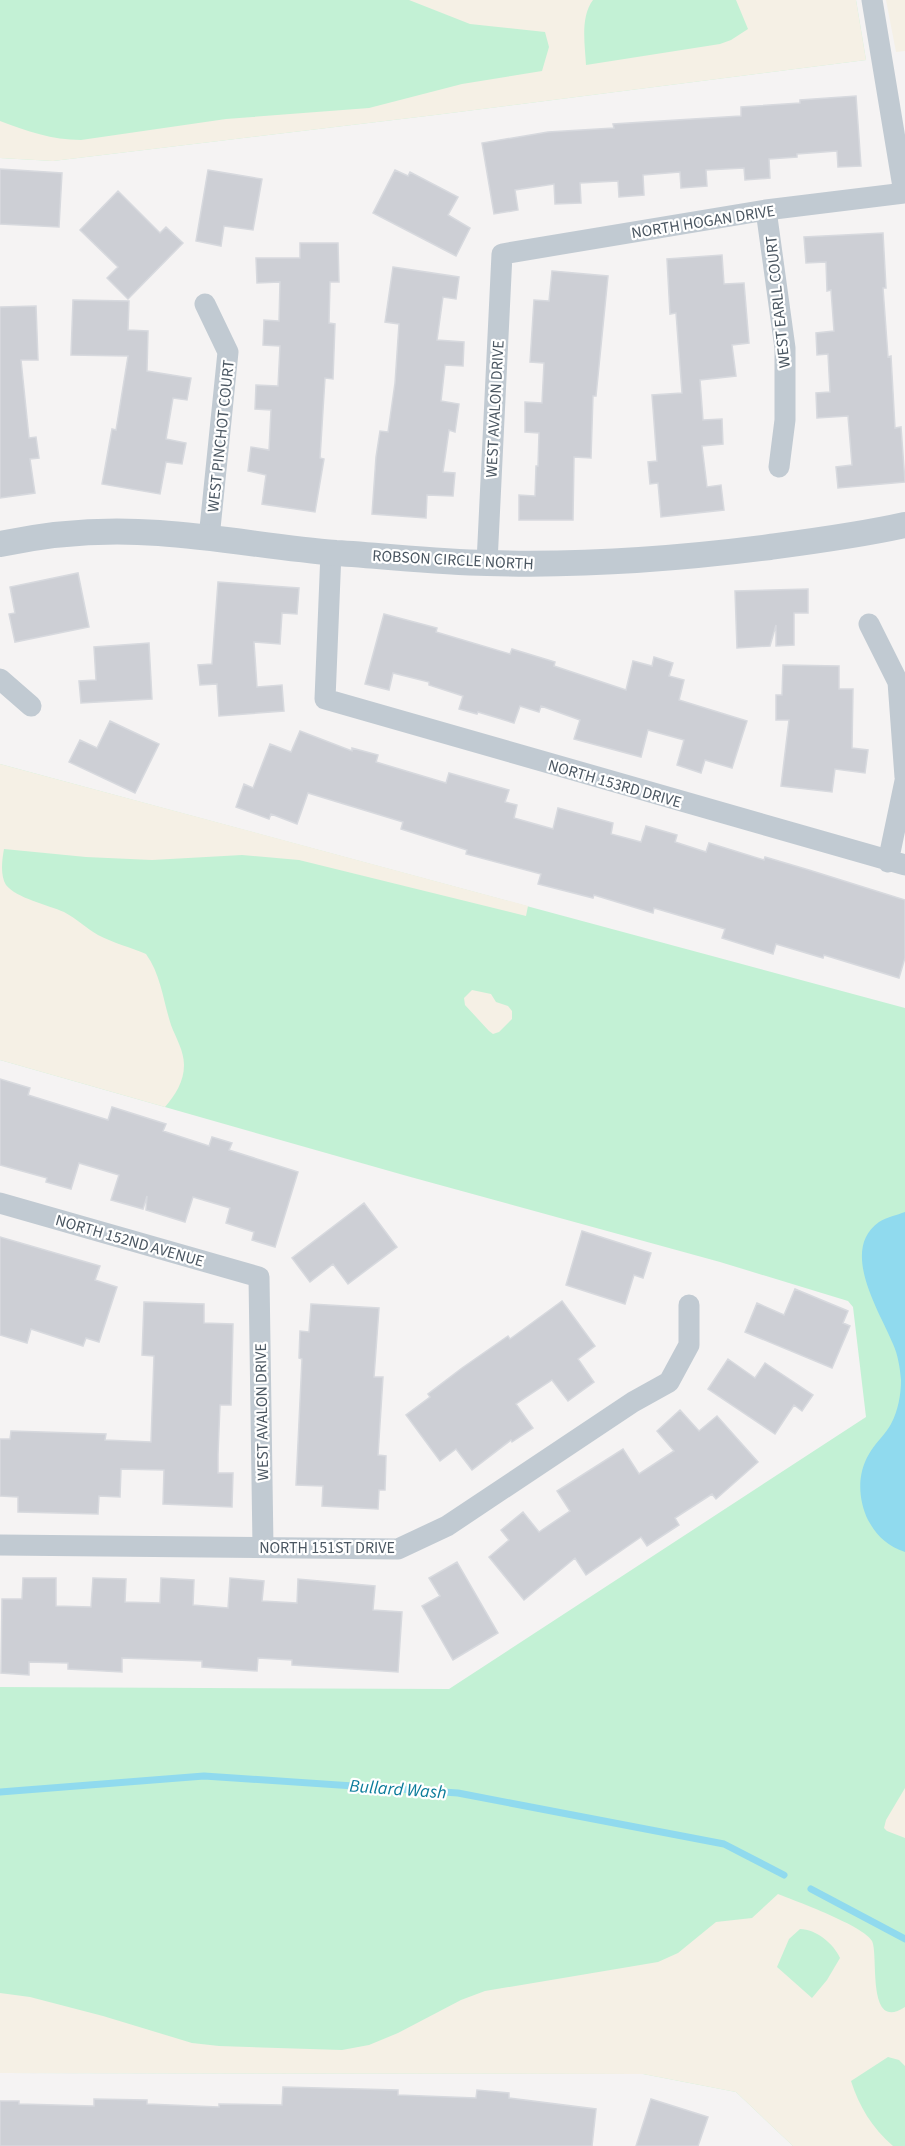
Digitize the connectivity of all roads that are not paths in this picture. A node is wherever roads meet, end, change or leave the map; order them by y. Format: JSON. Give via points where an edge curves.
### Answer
{"nodes":[{"id":1,"x":872,"y":0,"type":"edge"},
{"id":2,"x":905,"y":193,"type":"edge"},
{"id":3,"x":766,"y":210,"type":"junction"},
{"id":4,"x":502,"y":254,"type":"joint"},
{"id":5,"x":205,"y":304,"type":"dead end"},
{"id":6,"x":779,"y":467,"type":"dead end"},
{"id":7,"x":905,"y":525,"type":"edge"},
{"id":8,"x":209,"y":538,"type":"junction"},
{"id":9,"x":0,"y":544,"type":"edge"},
{"id":10,"x":331,"y":552,"type":"junction"},
{"id":11,"x":486,"y":563,"type":"junction"},
{"id":12,"x":869,"y":624,"type":"dead end"},
{"id":13,"x":0,"y":679,"type":"edge"},
{"id":14,"x":31,"y":706,"type":"dead end"},
{"id":15,"x":905,"y":779,"type":"edge"},
{"id":16,"x":897,"y":864,"type":"edge"},
{"id":17,"x":0,"y":1203,"type":"edge"},
{"id":18,"x":259,"y":1277,"type":"joint"},
{"id":19,"x":689,"y":1305,"type":"dead end"},
{"id":20,"x":0,"y":1545,"type":"edge"},
{"id":21,"x":263,"y":1547,"type":"junction"}],
"edges":[{"from":1,"to":2,"type":"street"},
{"from":2,"to":3,"type":"street","name":"NORTH HOGAN DRIVE"},
{"from":3,"to":4,"type":"street","name":"NORTH HOGAN DRIVE"},
{"from":3,"to":6,"type":"street","name":"WEST EARLL COURT","via":[[785,348]]},
{"from":4,"to":11,"type":"street","name":"WEST AVALON DRIVE"},
{"from":5,"to":8,"type":"street","name":"WEST PINCHOT COURT","via":[[228,352]]},
{"from":7,"to":11,"type":"street","name":"ROBSON CIRCLE NORTH","via":[[818,541],[694,556]]},
{"from":8,"to":9,"type":"street","name":"ROBSON CIRCLE NORTH","via":[[108,533],[27,538]]},
{"from":8,"to":10,"type":"street","name":"ROBSON CIRCLE NORTH"},
{"from":10,"to":11,"type":"street","name":"ROBSON CIRCLE NORTH"},
{"from":10,"to":16,"type":"street","name":"NORTH 153RD DRIVE","via":[[325,699]]},
{"from":12,"to":15,"type":"street","via":[[898,682]]},
{"from":13,"to":14,"type":"street"},
{"from":15,"to":16,"type":"street"},
{"from":17,"to":18,"type":"street","name":"NORTH 152ND AVENUE"},
{"from":18,"to":21,"type":"street","name":"WEST AVALON DRIVE"},
{"from":19,"to":21,"type":"street","name":"NORTH 151ST DRIVE","via":[[689,1345],[669,1382],[447,1526],[399,1549]]},
{"from":20,"to":21,"type":"street","name":"NORTH 151ST DRIVE"}]}
